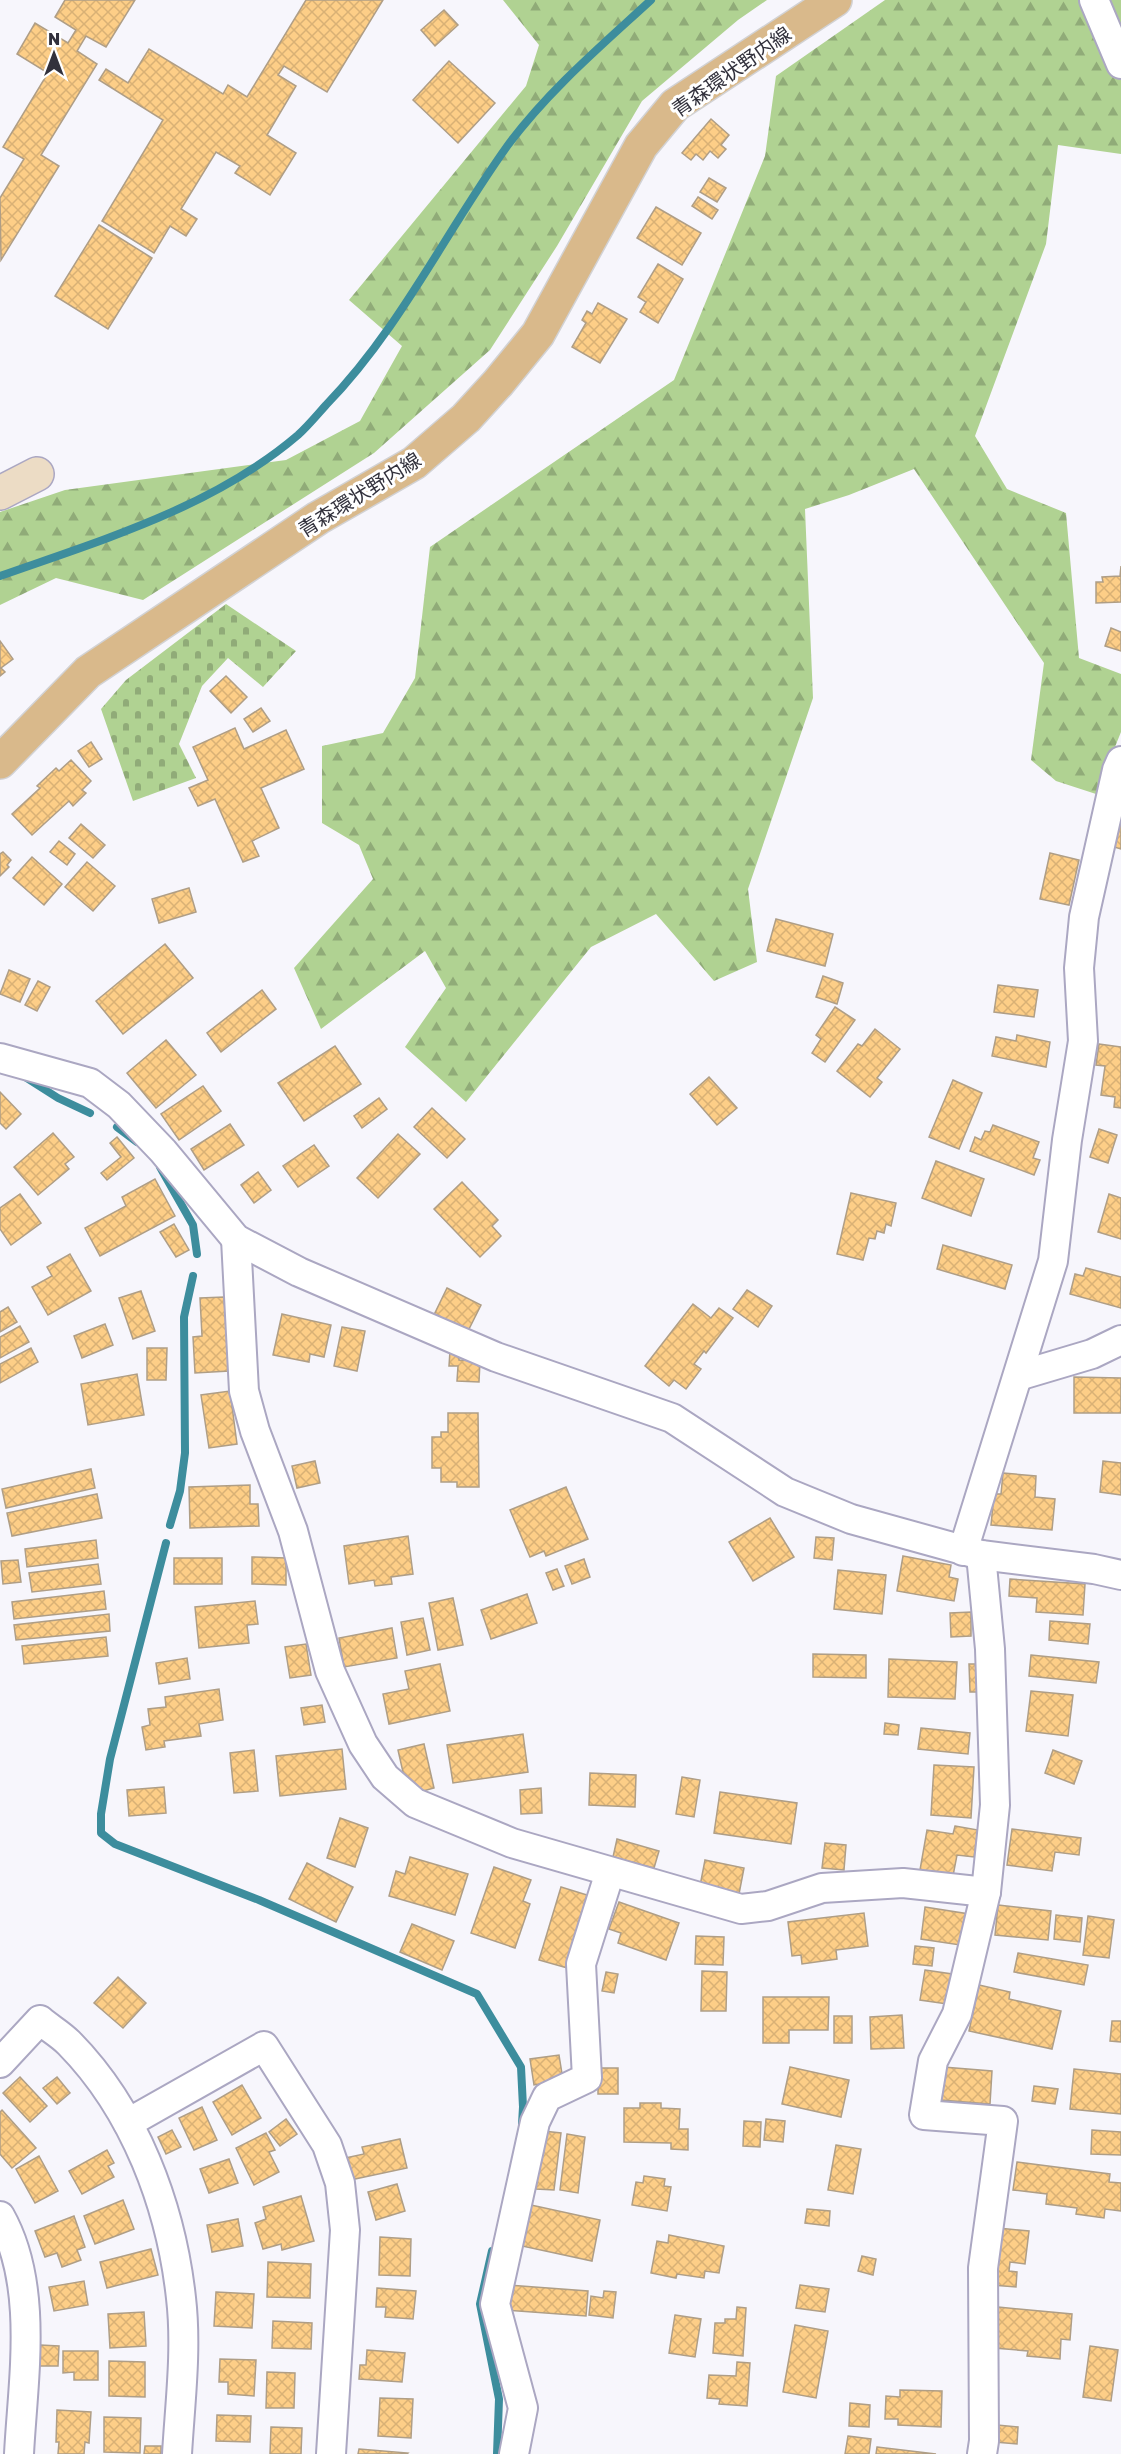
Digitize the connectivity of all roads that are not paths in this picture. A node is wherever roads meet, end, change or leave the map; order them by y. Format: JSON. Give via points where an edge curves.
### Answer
{"nodes":[{"id":1,"x":835,"y":0,"type":"edge"},
{"id":2,"x":1094,"y":0,"type":"edge"},
{"id":3,"x":1121,"y":64,"type":"edge"},
{"id":4,"x":37,"y":474,"type":"dead end"},
{"id":5,"x":0,"y":493,"type":"edge"},
{"id":6,"x":1121,"y":760,"type":"edge"},
{"id":7,"x":0,"y":762,"type":"edge"},
{"id":8,"x":0,"y":1058,"type":"edge"},
{"id":9,"x":236,"y":1239,"type":"junction"},
{"id":10,"x":1121,"y":1340,"type":"edge"},
{"id":11,"x":1018,"y":1376,"type":"junction"},
{"id":12,"x":972,"y":1553,"type":"junction"},
{"id":13,"x":1121,"y":1575,"type":"edge"},
{"id":14,"x":610,"y":1872,"type":"junction"},
{"id":15,"x":986,"y":1892,"type":"junction"},
{"id":16,"x":0,"y":2063,"type":"edge"},
{"id":17,"x":128,"y":2123,"type":"junction"},
{"id":18,"x":0,"y":2216,"type":"edge"},
{"id":19,"x":19,"y":2454,"type":"edge"},
{"id":20,"x":177,"y":2454,"type":"edge"},
{"id":21,"x":331,"y":2454,"type":"edge"},
{"id":22,"x":514,"y":2454,"type":"edge"},
{"id":23,"x":982,"y":2454,"type":"edge"}],
"edges":[{"from":1,"to":7,"type":"main road","name":"青森環状野内線","via":[[675,105],[641,146],[538,334],[466,418],[414,463],[318,519],[88,672]]},
{"from":2,"to":3,"type":"street"},
{"from":4,"to":5,"type":"street"},
{"from":6,"to":11,"type":"street","via":[[1084,917],[1079,968],[1083,1041],[1053,1262]]},
{"from":8,"to":9,"type":"street","via":[[90,1083],[119,1105]]},
{"from":9,"to":12,"type":"street","via":[[299,1272],[496,1357],[672,1418],[785,1492],[850,1519]]},
{"from":9,"to":14,"type":"street","via":[[244,1391],[293,1531],[330,1671],[363,1743],[385,1777],[415,1803],[512,1843]]},
{"from":10,"to":11,"type":"street","via":[[1092,1354]]},
{"from":11,"to":12,"type":"street"},
{"from":12,"to":13,"type":"street"},
{"from":12,"to":15,"type":"street","via":[[990,1649],[995,1805]]},
{"from":14,"to":15,"type":"street","via":[[741,1909],[768,1906],[822,1888],[903,1883]]},
{"from":14,"to":22,"type":"street","via":[[581,1964],[587,2078],[547,2097],[536,2122],[495,2304],[523,2408]]},
{"from":15,"to":23,"type":"street","via":[[957,2014],[933,2061],[924,2115],[1003,2121],[983,2268]]},
{"from":16,"to":17,"type":"street","via":[[40,2020],[68,2042]]},
{"from":17,"to":20,"type":"street","via":[[164,2211],[182,2300]]},
{"from":17,"to":21,"type":"street","via":[[264,2046],[327,2145],[340,2183],[345,2230]]},
{"from":18,"to":19,"type":"street","via":[[21,2271],[26,2319]]}]}
